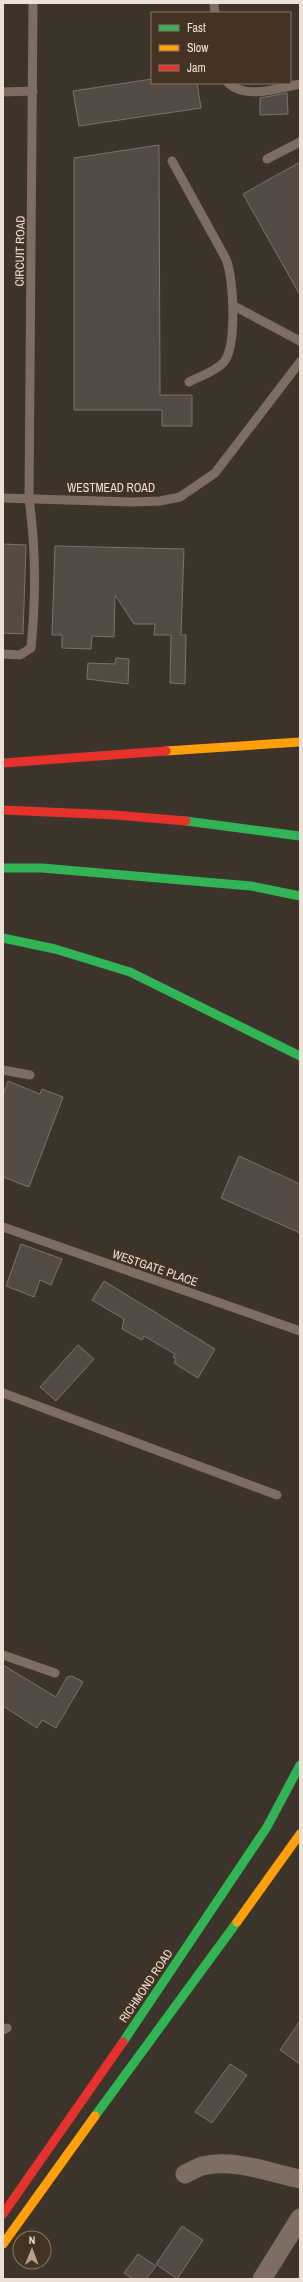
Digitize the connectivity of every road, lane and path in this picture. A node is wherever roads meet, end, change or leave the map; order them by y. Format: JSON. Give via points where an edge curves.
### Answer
{"nodes":[{"id":1,"x":33,"y":3,"type":"edge"},
{"id":2,"x":229,"y":84,"type":"edge"},
{"id":3,"x":300,"y":84,"type":"edge"},
{"id":4,"x":33,"y":91,"type":"junction"},
{"id":5,"x":3,"y":92,"type":"edge"},
{"id":6,"x":300,"y":142,"type":"edge"},
{"id":7,"x":267,"y":159,"type":"dead end"},
{"id":8,"x":172,"y":161,"type":"dead end"},
{"id":9,"x":234,"y":306,"type":"junction"},
{"id":10,"x":300,"y":341,"type":"edge"},
{"id":11,"x":300,"y":362,"type":"edge"},
{"id":12,"x":188,"y":382,"type":"dead end"},
{"id":13,"x":3,"y":498,"type":"edge"},
{"id":14,"x":29,"y":499,"type":"junction"},
{"id":15,"x":3,"y":654,"type":"edge"},
{"id":16,"x":300,"y":742,"type":"edge"},
{"id":17,"x":3,"y":762,"type":"edge"},
{"id":18,"x":3,"y":810,"type":"edge"},
{"id":19,"x":300,"y":836,"type":"edge"},
{"id":20,"x":3,"y":868,"type":"edge"},
{"id":21,"x":300,"y":896,"type":"edge"},
{"id":22,"x":3,"y":938,"type":"edge"},
{"id":23,"x":300,"y":1056,"type":"edge"},
{"id":24,"x":3,"y":1070,"type":"edge"},
{"id":25,"x":30,"y":1075,"type":"dead end"},
{"id":26,"x":3,"y":1227,"type":"edge"},
{"id":27,"x":300,"y":1331,"type":"edge"},
{"id":28,"x":3,"y":1394,"type":"edge"},
{"id":29,"x":277,"y":1495,"type":"dead end"},
{"id":30,"x":3,"y":1655,"type":"edge"},
{"id":31,"x":55,"y":1673,"type":"dead end"},
{"id":32,"x":300,"y":1765,"type":"edge"},
{"id":33,"x":300,"y":1834,"type":"edge"},
{"id":34,"x":185,"y":2174,"type":"dead end"},
{"id":35,"x":300,"y":2179,"type":"edge"},
{"id":36,"x":3,"y":2214,"type":"edge"},
{"id":37,"x":300,"y":2218,"type":"edge"},
{"id":38,"x":3,"y":2244,"type":"edge"},
{"id":39,"x":262,"y":2279,"type":"edge"}],
"edges":[{"from":1,"to":4,"type":"lane","name":"CIRCUIT ROAD"},
{"from":2,"to":3,"type":"lane","via":[[233,88],[266,91]]},
{"from":4,"to":5,"type":"lane"},
{"from":4,"to":14,"type":"lane","name":"CIRCUIT ROAD"},
{"from":6,"to":7,"type":"lane"},
{"from":8,"to":9,"type":"lane","via":[[226,258],[231,270]]},
{"from":9,"to":10,"type":"lane"},
{"from":9,"to":12,"type":"lane","via":[[225,361],[216,369]]},
{"from":11,"to":14,"type":"lane","name":"WESTMEAD ROAD","via":[[215,473],[180,496],[160,501],[132,502]]},
{"from":13,"to":14,"type":"lane","name":"WESTMEAD ROAD"},
{"from":14,"to":15,"type":"lane","name":"CIRCUIT ROAD","via":[[35,541],[34,623],[31,648],[20,655]]},
{"from":16,"to":17,"type":"highway"},
{"from":18,"to":19,"type":"highway","via":[[165,819]]},
{"from":20,"to":21,"type":"highway","via":[[42,868],[252,886]]},
{"from":22,"to":23,"type":"highway","via":[[55,949],[130,972]]},
{"from":24,"to":25,"type":"lane"},
{"from":26,"to":27,"type":"lane","name":"WESTGATE PLACE"},
{"from":28,"to":29,"type":"lane"},
{"from":30,"to":31,"type":"lane"},
{"from":32,"to":36,"type":"highway","name":"RICHMOND ROAD","via":[[267,1827],[147,2008]]},
{"from":33,"to":38,"type":"highway","via":[[255,1900],[214,1952]]},
{"from":34,"to":35,"type":"street","via":[[203,2166],[220,2164]]},
{"from":37,"to":39,"type":"street"}]}
